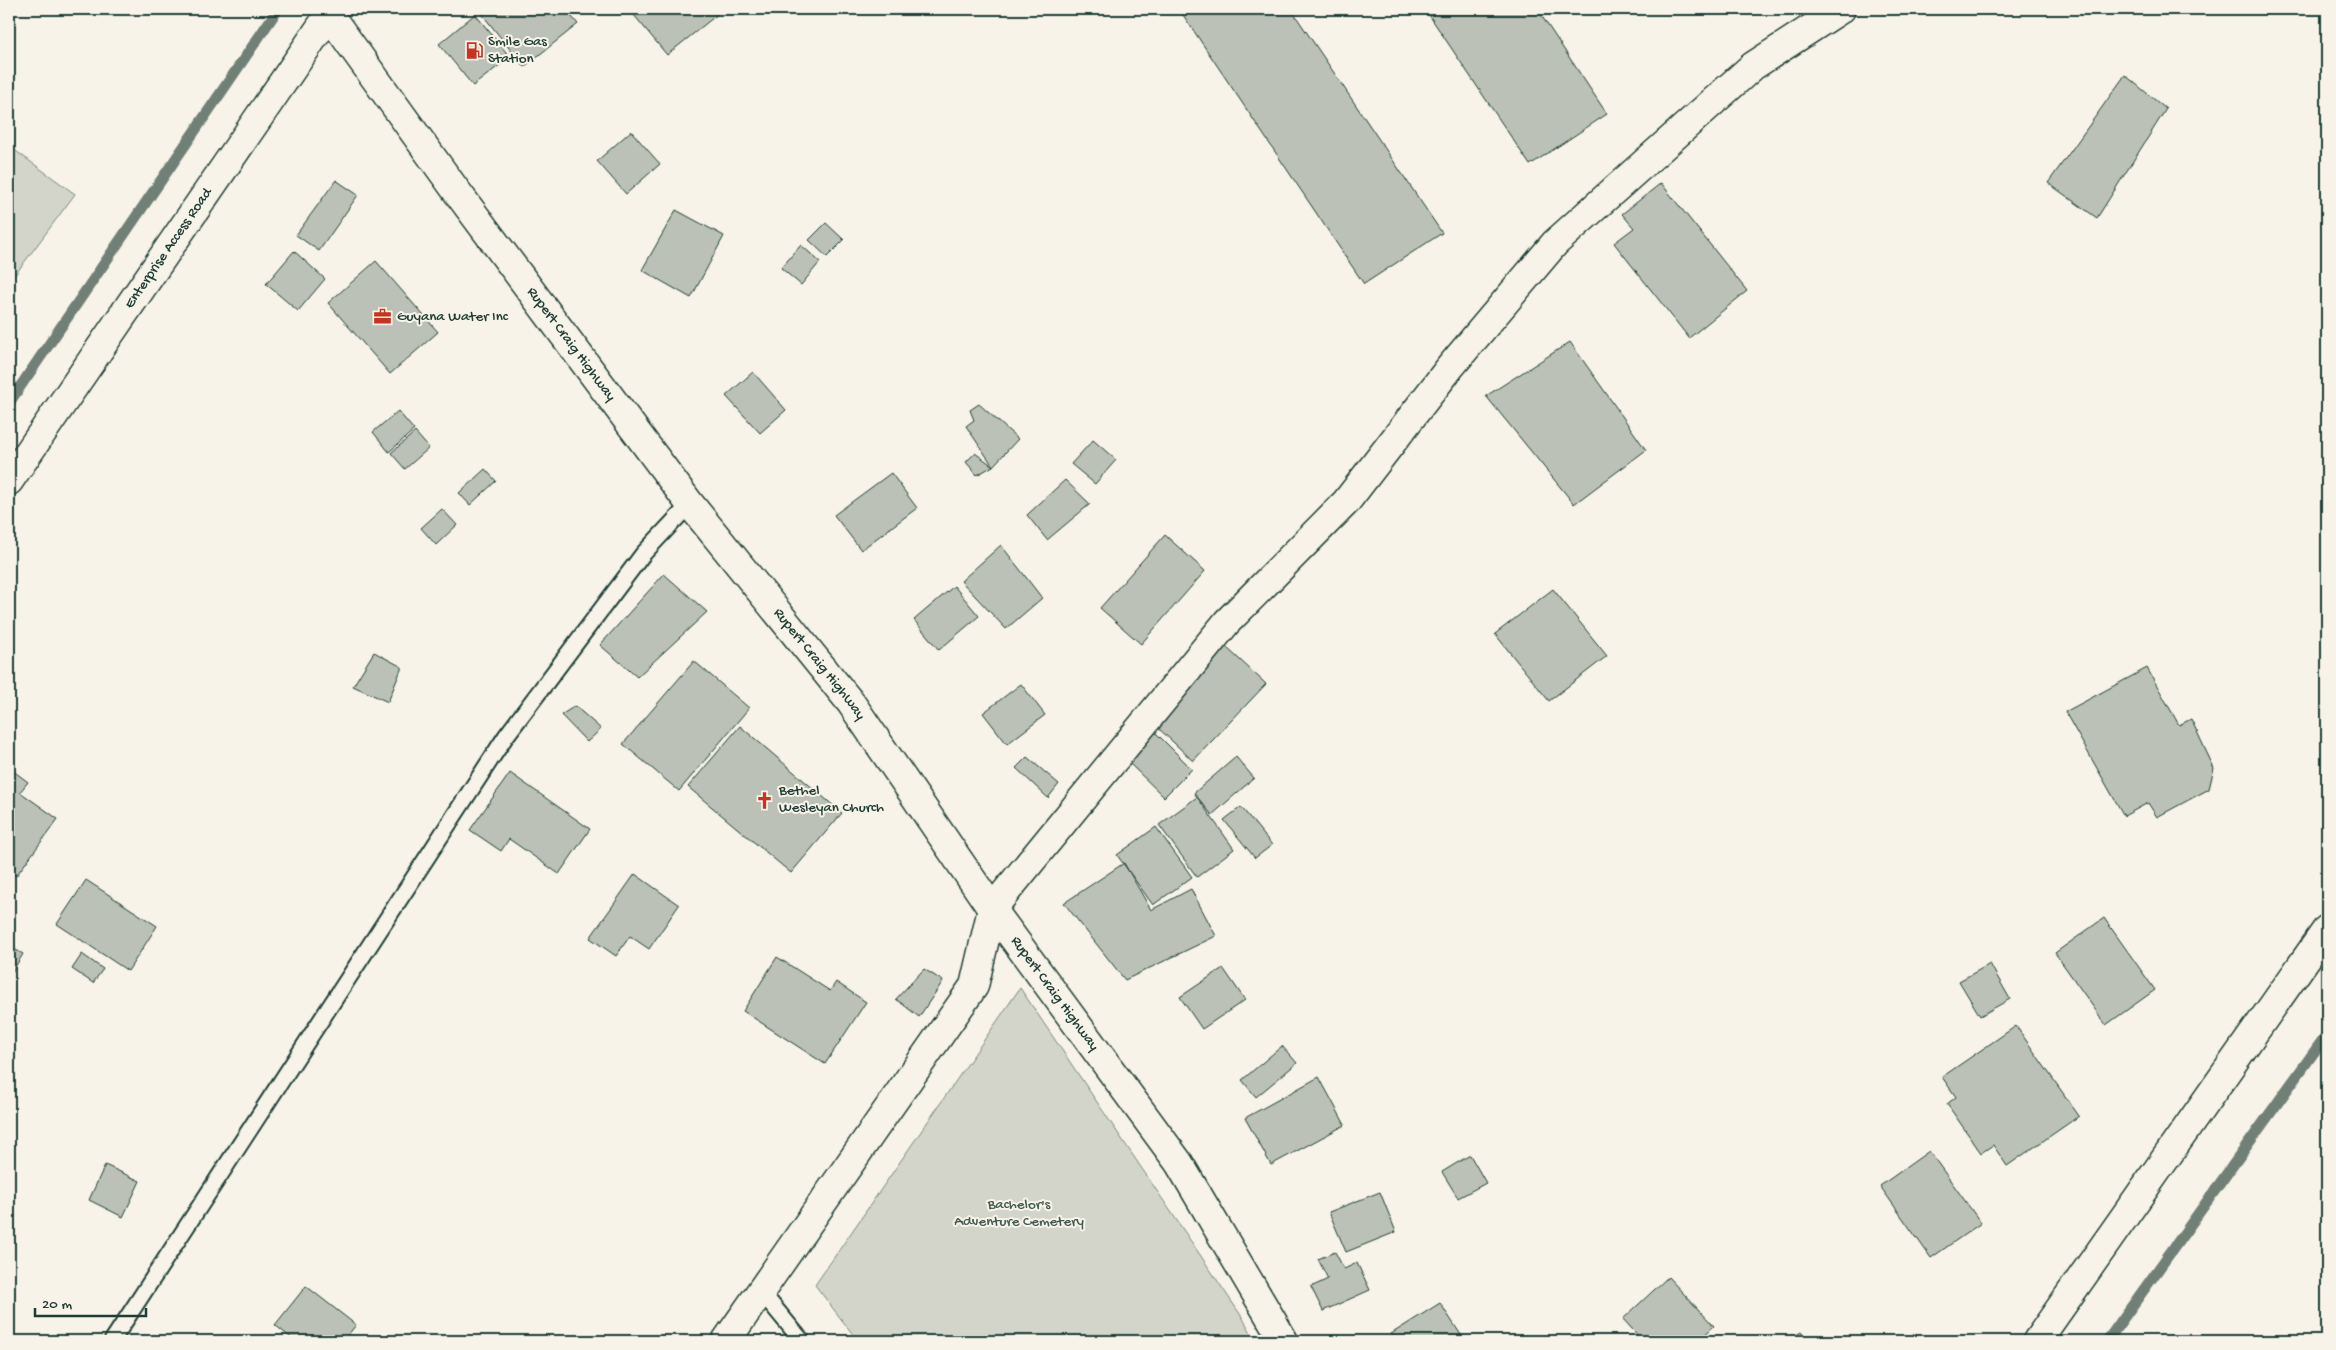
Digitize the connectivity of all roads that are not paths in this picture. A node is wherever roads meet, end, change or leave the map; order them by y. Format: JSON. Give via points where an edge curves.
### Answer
{"nodes":[{"id":1,"x":1841,"y":9,"type":"edge"},
{"id":2,"x":327,"y":12,"type":"edge"},
{"id":3,"x":9,"y":481,"type":"edge"},
{"id":4,"x":690,"y":504,"type":"junction"},
{"id":5,"x":992,"y":909,"type":"junction"},
{"id":6,"x":2327,"y":930,"type":"edge"},
{"id":7,"x":760,"y":1290,"type":"junction"},
{"id":8,"x":112,"y":1341,"type":"edge"},
{"id":9,"x":726,"y":1341,"type":"edge"},
{"id":10,"x":802,"y":1341,"type":"edge"},
{"id":11,"x":1284,"y":1341,"type":"edge"},
{"id":12,"x":2037,"y":1341,"type":"edge"}],
"edges":[{"from":1,"to":5,"type":"street","via":[[1754,66],[1555,243],[1451,366],[1346,502],[1227,622]]},
{"from":2,"to":3,"type":"street","name":"Enterprise Access Road"},
{"from":2,"to":4,"type":"street","name":"Rupert Craig Highway"},
{"from":4,"to":5,"type":"street","name":"Rupert Craig Highway","via":[[852,703]]},
{"from":4,"to":8,"type":"lane","via":[[643,554],[506,736]]},
{"from":5,"to":7,"type":"street","via":[[974,986]]},
{"from":5,"to":11,"type":"street","name":"Rupert Craig Highway","via":[[1179,1163]]},
{"from":6,"to":12,"type":"street"},
{"from":7,"to":9,"type":"street"},
{"from":7,"to":10,"type":"lane"}]}
